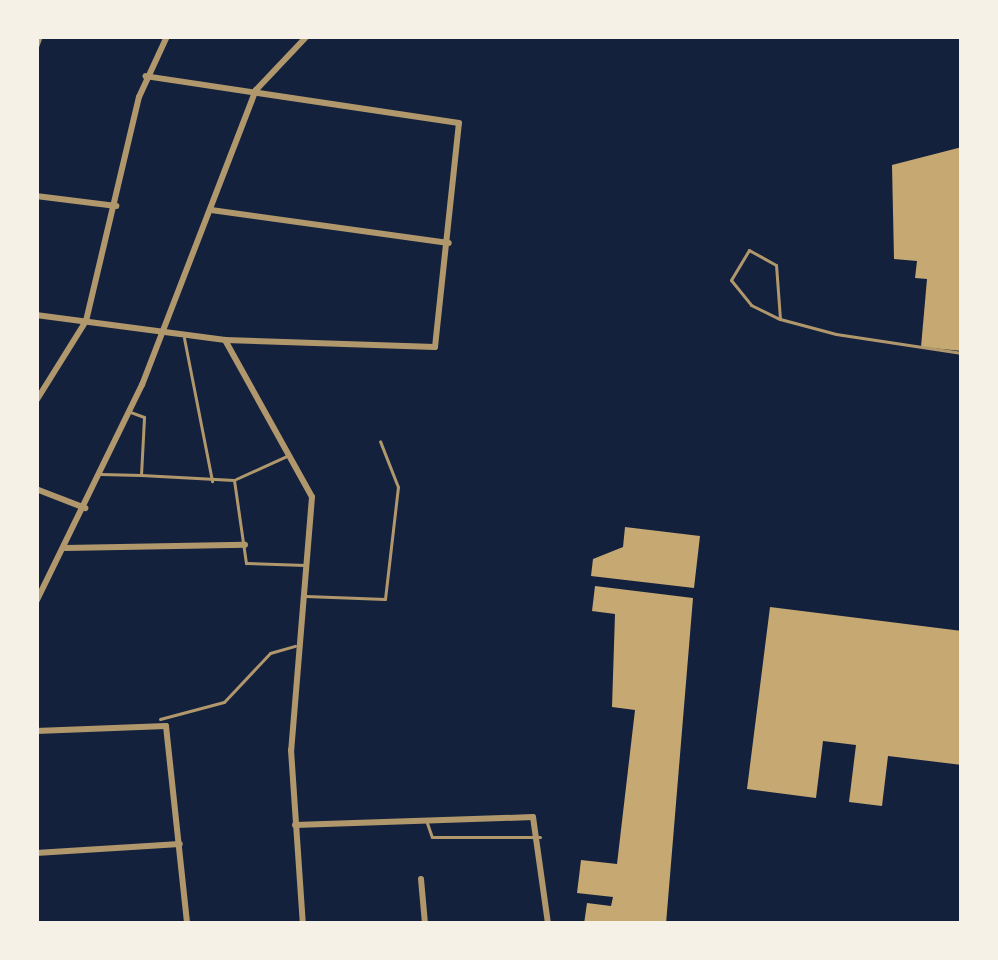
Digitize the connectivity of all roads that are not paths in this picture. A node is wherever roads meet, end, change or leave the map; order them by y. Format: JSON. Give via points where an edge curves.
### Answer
{"nodes":[{"id":1,"x":40,"y":36,"type":"edge"},
{"id":2,"x":167,"y":36,"type":"edge"},
{"id":3,"x":307,"y":36,"type":"edge"},
{"id":4,"x":36,"y":47,"type":"edge"},
{"id":5,"x":146,"y":76,"type":"junction"},
{"id":6,"x":256,"y":89,"type":"junction"},
{"id":7,"x":36,"y":196,"type":"edge"},
{"id":8,"x":116,"y":206,"type":"junction"},
{"id":9,"x":211,"y":210,"type":"junction"},
{"id":10,"x":449,"y":242,"type":"junction"},
{"id":11,"x":36,"y":315,"type":"edge"},
{"id":12,"x":781,"y":319,"type":"junction"},
{"id":13,"x":86,"y":321,"type":"junction"},
{"id":14,"x":164,"y":332,"type":"junction"},
{"id":15,"x":184,"y":335,"type":"junction"},
{"id":16,"x":226,"y":340,"type":"junction"},
{"id":17,"x":962,"y":353,"type":"edge"},
{"id":18,"x":36,"y":401,"type":"edge"},
{"id":19,"x":128,"y":412,"type":"junction"},
{"id":20,"x":380,"y":441,"type":"dead end"},
{"id":21,"x":290,"y":455,"type":"junction"},
{"id":22,"x":101,"y":474,"type":"junction"},
{"id":23,"x":142,"y":475,"type":"junction"},
{"id":24,"x":234,"y":480,"type":"junction"},
{"id":25,"x":212,"y":483,"type":"junction"},
{"id":26,"x":36,"y":489,"type":"edge"},
{"id":27,"x":85,"y":508,"type":"junction"},
{"id":28,"x":245,"y":545,"type":"junction"},
{"id":29,"x":65,"y":548,"type":"junction"},
{"id":30,"x":307,"y":565,"type":"junction"},
{"id":31,"x":303,"y":595,"type":"junction"},
{"id":32,"x":36,"y":602,"type":"edge"},
{"id":33,"x":306,"y":645,"type":"junction"},
{"id":34,"x":160,"y":719,"type":"junction"},
{"id":35,"x":36,"y":731,"type":"edge"},
{"id":36,"x":426,"y":818,"type":"junction"},
{"id":37,"x":296,"y":825,"type":"junction"},
{"id":38,"x":540,"y":837,"type":"junction"},
{"id":39,"x":180,"y":844,"type":"junction"},
{"id":40,"x":36,"y":854,"type":"edge"},
{"id":41,"x":421,"y":878,"type":"dead end"},
{"id":42,"x":187,"y":924,"type":"edge"},
{"id":43,"x":302,"y":924,"type":"edge"},
{"id":44,"x":425,"y":924,"type":"edge"},
{"id":45,"x":548,"y":924,"type":"edge"}],
"edges":[{"from":1,"to":4,"type":"street"},
{"from":2,"to":5,"type":"street"},
{"from":3,"to":6,"type":"street"},
{"from":5,"to":6,"type":"street"},
{"from":5,"to":8,"type":"street"},
{"from":6,"to":9,"type":"street"},
{"from":6,"to":10,"type":"street","via":[[441,117],[463,138]]},
{"from":7,"to":8,"type":"street"},
{"from":8,"to":13,"type":"street"},
{"from":9,"to":10,"type":"street"},
{"from":9,"to":14,"type":"street"},
{"from":10,"to":16,"type":"street","via":[[437,338],[424,354]]},
{"from":11,"to":13,"type":"street"},
{"from":12,"to":12,"type":"lane","via":[[776,265],[749,250],[731,280]]},
{"from":12,"to":17,"type":"lane"},
{"from":13,"to":14,"type":"street"},
{"from":13,"to":18,"type":"street"},
{"from":14,"to":15,"type":"street"},
{"from":14,"to":19,"type":"street"},
{"from":15,"to":16,"type":"street"},
{"from":15,"to":25,"type":"lane"},
{"from":16,"to":21,"type":"street"},
{"from":19,"to":22,"type":"street"},
{"from":19,"to":23,"type":"lane","via":[[144,417]]},
{"from":20,"to":31,"type":"lane","via":[[398,487],[385,599]]},
{"from":21,"to":24,"type":"lane"},
{"from":21,"to":30,"type":"street","via":[[312,497]]},
{"from":22,"to":23,"type":"lane"},
{"from":22,"to":27,"type":"street"},
{"from":23,"to":25,"type":"lane"},
{"from":24,"to":25,"type":"lane"},
{"from":24,"to":28,"type":"lane"},
{"from":26,"to":27,"type":"street"},
{"from":27,"to":29,"type":"street"},
{"from":28,"to":29,"type":"street"},
{"from":28,"to":30,"type":"lane","via":[[248,564]]},
{"from":29,"to":32,"type":"street"},
{"from":30,"to":31,"type":"street"},
{"from":31,"to":33,"type":"street"},
{"from":33,"to":34,"type":"lane","via":[[274,650],[224,702]]},
{"from":33,"to":37,"type":"street","via":[[291,735]]},
{"from":34,"to":35,"type":"street"},
{"from":34,"to":39,"type":"street","via":[[174,750]]},
{"from":36,"to":37,"type":"street"},
{"from":36,"to":38,"type":"street","via":[[539,824]]},
{"from":36,"to":38,"type":"lane","via":[[432,837]]},
{"from":37,"to":43,"type":"street"},
{"from":38,"to":45,"type":"street"},
{"from":39,"to":40,"type":"street"},
{"from":39,"to":42,"type":"street"},
{"from":41,"to":44,"type":"street"}]}
